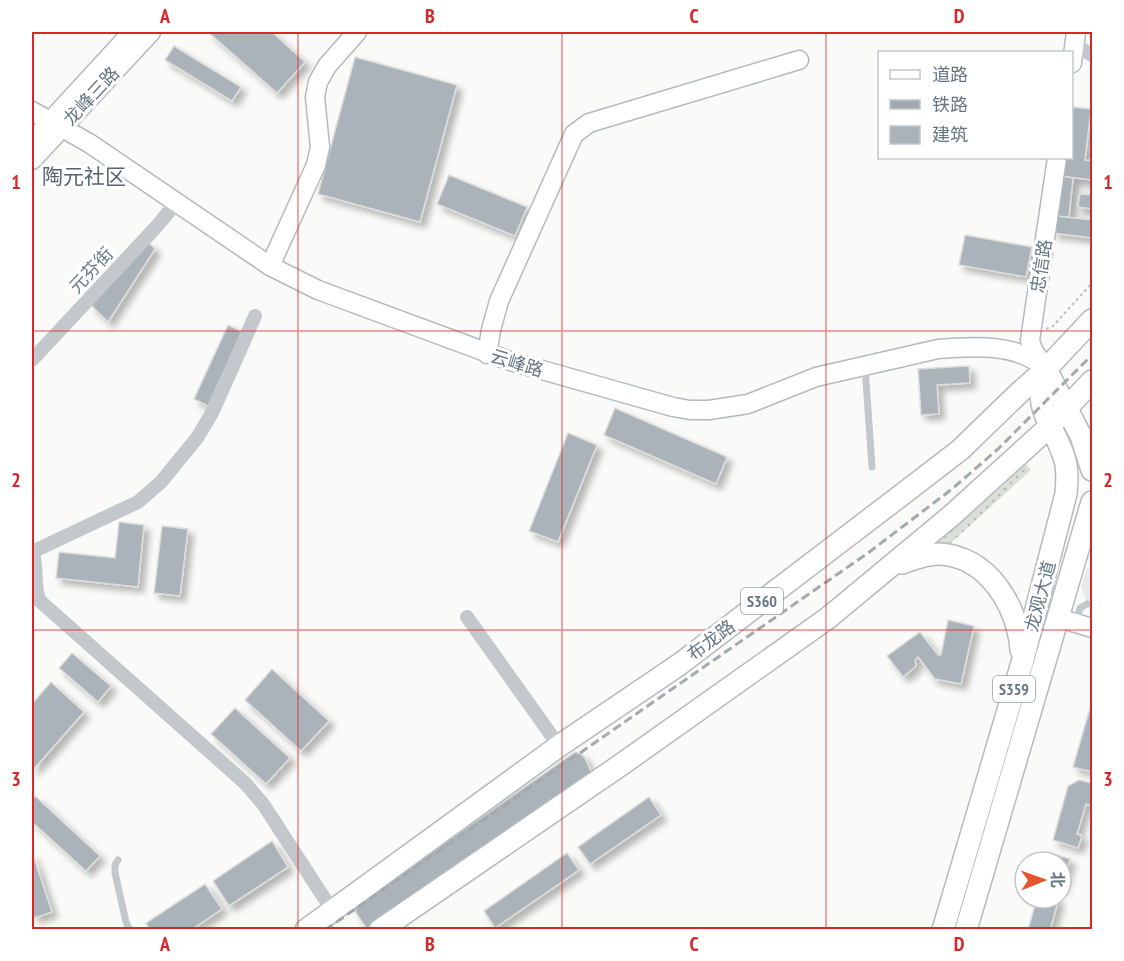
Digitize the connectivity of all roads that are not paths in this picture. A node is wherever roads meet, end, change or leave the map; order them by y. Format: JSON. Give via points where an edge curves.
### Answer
{"nodes":[{"id":1,"x":132,"y":32,"type":"edge"},
{"id":2,"x":151,"y":32,"type":"edge"},
{"id":3,"x":357,"y":32,"type":"edge"},
{"id":4,"x":1075,"y":38,"type":"edge"},
{"id":5,"x":1092,"y":55,"type":"edge"},
{"id":6,"x":799,"y":60,"type":"dead end"},
{"id":7,"x":32,"y":111,"type":"edge"},
{"id":8,"x":55,"y":125,"type":"junction"},
{"id":9,"x":32,"y":141,"type":"edge"},
{"id":10,"x":1057,"y":159,"type":"edge"},
{"id":11,"x":32,"y":160,"type":"edge"},
{"id":12,"x":176,"y":203,"type":"junction"},
{"id":13,"x":270,"y":266,"type":"junction"},
{"id":14,"x":255,"y":316,"type":"dead end"},
{"id":15,"x":1092,"y":320,"type":"edge"},
{"id":16,"x":487,"y":354,"type":"junction"},
{"id":17,"x":32,"y":360,"type":"edge"},
{"id":18,"x":864,"y":364,"type":"junction"},
{"id":19,"x":1046,"y":369,"type":"junction"},
{"id":20,"x":1092,"y":381,"type":"edge"},
{"id":21,"x":1067,"y":408,"type":"junction"},
{"id":22,"x":1049,"y":427,"type":"junction"},
{"id":23,"x":872,"y":468,"type":"dead end"},
{"id":24,"x":1092,"y":470,"type":"edge"},
{"id":25,"x":1092,"y":503,"type":"edge"},
{"id":26,"x":32,"y":552,"type":"edge"},
{"id":27,"x":893,"y":566,"type":"junction"},
{"id":28,"x":1088,"y":604,"type":"dead end"},
{"id":29,"x":467,"y":617,"type":"dead end"},
{"id":30,"x":1076,"y":623,"type":"edge"},
{"id":31,"x":1022,"y":663,"type":"junction"},
{"id":32,"x":559,"y":746,"type":"junction"},
{"id":33,"x":118,"y":860,"type":"dead end"},
{"id":34,"x":332,"y":910,"type":"junction"},
{"id":35,"x":130,"y":930,"type":"edge"},
{"id":36,"x":306,"y":930,"type":"edge"},
{"id":37,"x":380,"y":930,"type":"edge"},
{"id":38,"x":943,"y":930,"type":"edge"},
{"id":39,"x":966,"y":930,"type":"edge"}],
"edges":[{"from":1,"to":8,"type":"street","name":"龙峰三路"},
{"from":2,"to":8,"type":"street","name":"龙峰三路"},
{"from":3,"to":13,"type":"street","via":[[318,82],[315,97],[320,147],[316,165]]},
{"from":4,"to":5,"type":"street"},
{"from":6,"to":16,"type":"street","via":[[590,123],[574,134],[499,301]]},
{"from":7,"to":8,"type":"street","name":"云峰路"},
{"from":8,"to":9,"type":"street","name":"龙峰三路"},
{"from":8,"to":11,"type":"street","name":"龙峰三路"},
{"from":8,"to":12,"type":"street","name":"云峰路","via":[[89,143]]},
{"from":10,"to":19,"type":"street","name":"忠信路","via":[[1030,340]]},
{"from":12,"to":13,"type":"street","name":"云峰路"},
{"from":12,"to":17,"type":"street","name":"元芬街"},
{"from":13,"to":16,"type":"street","name":"云峰路","via":[[318,290]]},
{"from":14,"to":26,"type":"street","via":[[212,413],[197,438],[156,487],[138,502]]},
{"from":15,"to":19,"type":"main road","name":"布龙路"},
{"from":16,"to":18,"type":"street","name":"云峰路","via":[[690,410],[748,405],[816,377]]},
{"from":18,"to":19,"type":"street","name":"云峰路","via":[[958,348],[996,349],[1023,353]]},
{"from":18,"to":23,"type":"lane"},
{"from":19,"to":21,"type":"main road"},
{"from":19,"to":22,"type":"main road","name":"龙观大道","number":"S359","via":[[1041,394]]},
{"from":19,"to":32,"type":"main road","name":"布龙路","number":"S360","via":[[960,450],[680,664]]},
{"from":20,"to":21,"type":"main road"},
{"from":21,"to":22,"type":"main road"},
{"from":21,"to":24,"type":"main road"},
{"from":22,"to":27,"type":"main road"},
{"from":22,"to":31,"type":"main road","name":"龙观大道","number":"S359","via":[[1068,472],[1066,494]]},
{"from":25,"to":30,"type":"main road","name":"龙观大道","number":"S359"},
{"from":26,"to":34,"type":"street","via":[[40,601],[245,783]]},
{"from":27,"to":31,"type":"main road","via":[[938,554],[966,561],[984,573],[1012,610]]},
{"from":27,"to":37,"type":"main road","via":[[759,668]]},
{"from":28,"to":30,"type":"lane","via":[[1080,608]]},
{"from":29,"to":32,"type":"street"},
{"from":30,"to":39,"type":"main road","name":"龙观大道","number":"S359"},
{"from":31,"to":38,"type":"main road","name":"龙观大道","number":"S359"},
{"from":32,"to":34,"type":"main road","name":"布龙路","number":"S360"},
{"from":33,"to":35,"type":"lane","via":[[115,873]]},
{"from":34,"to":36,"type":"main road","name":"布龙路","number":"S360"}]}
